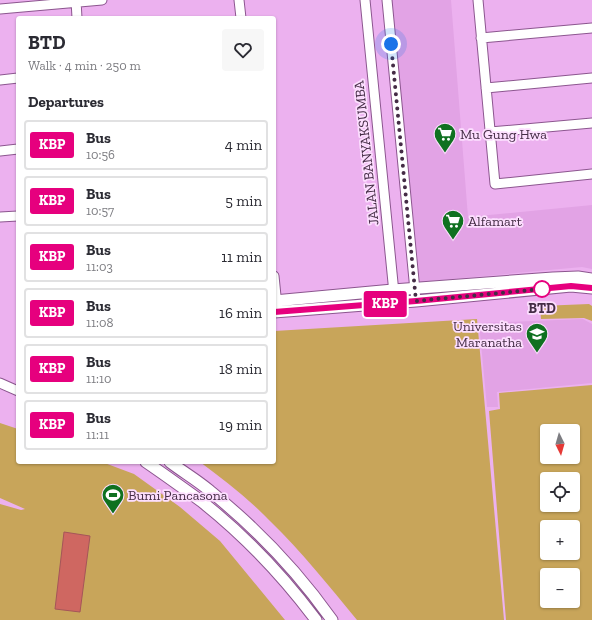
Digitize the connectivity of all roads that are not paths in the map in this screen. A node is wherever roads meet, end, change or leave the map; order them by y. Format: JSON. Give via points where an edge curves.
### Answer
{"nodes":[{"id":1,"x":102,"y":0,"type":"edge"},
{"id":2,"x":239,"y":0,"type":"edge"},
{"id":3,"x":365,"y":0,"type":"edge"},
{"id":4,"x":387,"y":0,"type":"edge"},
{"id":5,"x":478,"y":0,"type":"edge"},
{"id":6,"x":76,"y":1,"type":"edge"},
{"id":7,"x":0,"y":10,"type":"edge"},
{"id":8,"x":77,"y":16,"type":"edge"},
{"id":9,"x":241,"y":16,"type":"edge"},
{"id":10,"x":592,"y":28,"type":"edge"},
{"id":11,"x":481,"y":38,"type":"junction"},
{"id":12,"x":16,"y":78,"type":"edge"},
{"id":13,"x":592,"y":78,"type":"edge"},
{"id":14,"x":0,"y":80,"type":"edge"},
{"id":15,"x":486,"y":88,"type":"junction"},
{"id":16,"x":592,"y":123,"type":"edge"},
{"id":17,"x":490,"y":132,"type":"junction"},
{"id":18,"x":16,"y":149,"type":"edge"},
{"id":19,"x":0,"y":151,"type":"edge"},
{"id":20,"x":592,"y":174,"type":"edge"},
{"id":21,"x":16,"y":216,"type":"edge"},
{"id":22,"x":0,"y":217,"type":"edge"},
{"id":23,"x":592,"y":279,"type":"edge"},
{"id":24,"x":415,"y":288,"type":"junction"},
{"id":25,"x":592,"y":288,"type":"edge"},
{"id":26,"x":393,"y":290,"type":"junction"},
{"id":27,"x":276,"y":300,"type":"edge"},
{"id":28,"x":416,"y":301,"type":"junction"},
{"id":29,"x":394,"y":303,"type":"junction"},
{"id":30,"x":276,"y":312,"type":"edge"},
{"id":31,"x":0,"y":383,"type":"edge"},
{"id":32,"x":16,"y":390,"type":"edge"},
{"id":33,"x":149,"y":464,"type":"edge"},
{"id":34,"x":173,"y":464,"type":"edge"},
{"id":35,"x":316,"y":620,"type":"edge"},
{"id":36,"x":332,"y":620,"type":"edge"}],
"edges":[{"from":1,"to":6,"type":"street"},
{"from":2,"to":9,"type":"street"},
{"from":3,"to":26,"type":"street","name":"JALAN BANYAKSUMBA"},
{"from":4,"to":24,"type":"street"},
{"from":5,"to":11,"type":"street"},
{"from":6,"to":7,"type":"street"},
{"from":6,"to":8,"type":"street"},
{"from":10,"to":11,"type":"street"},
{"from":11,"to":15,"type":"street"},
{"from":12,"to":14,"type":"street"},
{"from":13,"to":15,"type":"street"},
{"from":15,"to":17,"type":"street"},
{"from":16,"to":17,"type":"street"},
{"from":17,"to":20,"type":"street","via":[[495,184]]},
{"from":18,"to":19,"type":"street"},
{"from":21,"to":22,"type":"street"},
{"from":23,"to":24,"type":"street","via":[[578,277]]},
{"from":24,"to":26,"type":"street"},
{"from":24,"to":28,"type":"street"},
{"from":25,"to":28,"type":"street","via":[[571,286]]},
{"from":26,"to":27,"type":"street"},
{"from":26,"to":29,"type":"street","name":"JALAN BANYAKSUMBA"},
{"from":28,"to":29,"type":"street"},
{"from":29,"to":30,"type":"street"},
{"from":31,"to":32,"type":"street"},
{"from":33,"to":35,"type":"street","via":[[202,502],[241,535],[302,601]]},
{"from":34,"to":36,"type":"street","via":[[209,490],[250,526],[312,592]]}]}
